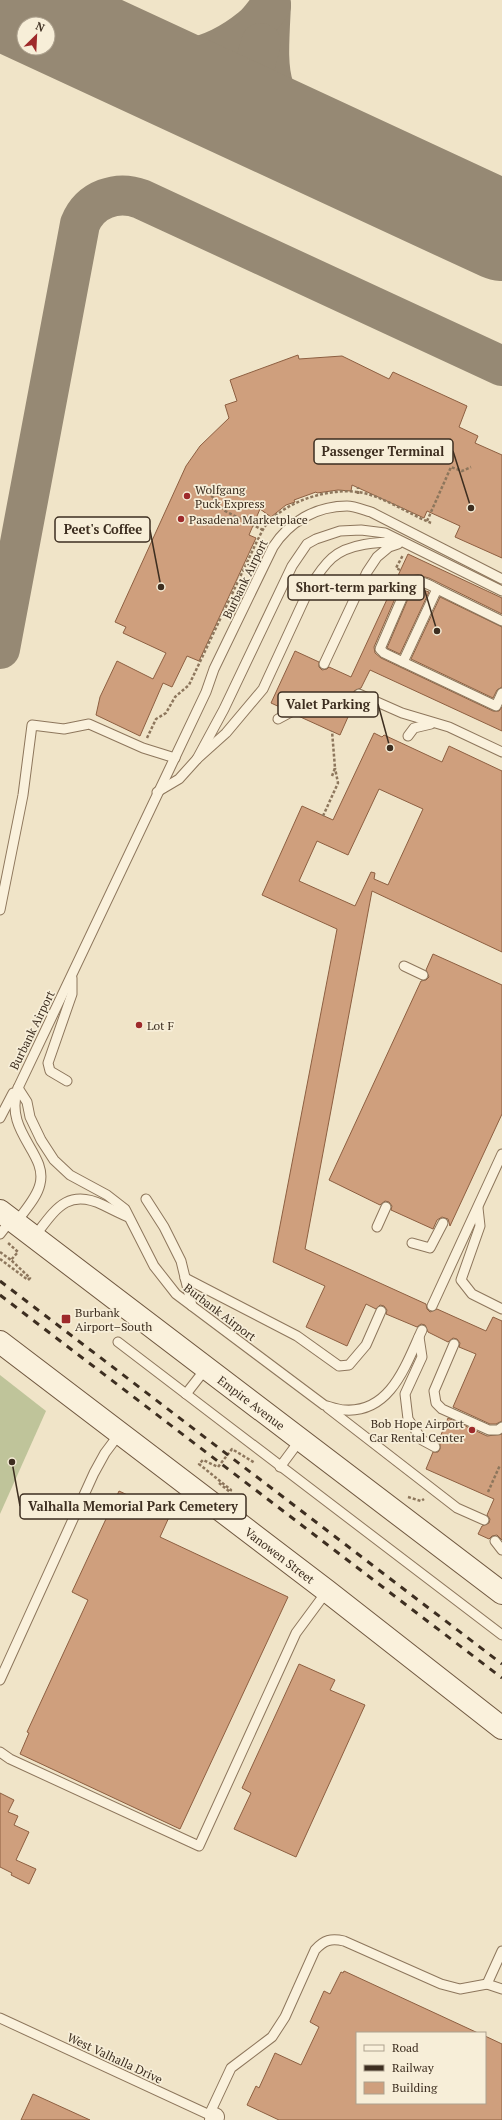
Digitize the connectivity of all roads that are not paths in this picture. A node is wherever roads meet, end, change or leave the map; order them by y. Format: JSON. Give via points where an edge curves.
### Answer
{"nodes":[{"id":1,"x":404,"y":542,"type":"junction"},
{"id":2,"x":502,"y":579,"type":"edge"},
{"id":3,"x":437,"y":589,"type":"junction"},
{"id":4,"x":502,"y":591,"type":"edge"},
{"id":5,"x":502,"y":621,"type":"edge"},
{"id":6,"x":403,"y":662,"type":"junction"},
{"id":7,"x":324,"y":664,"type":"dead end"},
{"id":8,"x":502,"y":693,"type":"edge"},
{"id":9,"x":359,"y":694,"type":"dead end"},
{"id":10,"x":499,"y":708,"type":"edge"},
{"id":11,"x":291,"y":712,"type":"dead end"},
{"id":12,"x":278,"y":719,"type":"dead end"},
{"id":13,"x":434,"y":723,"type":"junction"},
{"id":14,"x":408,"y":736,"type":"dead end"},
{"id":15,"x":502,"y":752,"type":"edge"},
{"id":16,"x":174,"y":758,"type":"junction"},
{"id":17,"x":197,"y":759,"type":"junction"},
{"id":18,"x":157,"y":792,"type":"junction"},
{"id":19,"x":0,"y":910,"type":"edge"},
{"id":20,"x":404,"y":966,"type":"dead end"},
{"id":21,"x":424,"y":974,"type":"dead end"},
{"id":22,"x":72,"y":977,"type":"junction"},
{"id":23,"x":67,"y":1081,"type":"dead end"},
{"id":24,"x":18,"y":1088,"type":"junction"},
{"id":25,"x":0,"y":1118,"type":"edge"},
{"id":26,"x":502,"y":1154,"type":"edge"},
{"id":27,"x":146,"y":1199,"type":"dead end"},
{"id":28,"x":386,"y":1207,"type":"dead end"},
{"id":29,"x":478,"y":1207,"type":"junction"},
{"id":30,"x":128,"y":1217,"type":"junction"},
{"id":31,"x":443,"y":1222,"type":"dead end"},
{"id":32,"x":6,"y":1225,"type":"edge"},
{"id":33,"x":377,"y":1227,"type":"dead end"},
{"id":34,"x":34,"y":1237,"type":"junction"},
{"id":35,"x":412,"y":1243,"type":"dead end"},
{"id":36,"x":186,"y":1278,"type":"junction"},
{"id":37,"x":192,"y":1306,"type":"junction"},
{"id":38,"x":432,"y":1306,"type":"dead end"},
{"id":39,"x":502,"y":1309,"type":"edge"},
{"id":40,"x":381,"y":1311,"type":"dead end"},
{"id":41,"x":0,"y":1342,"type":"edge"},
{"id":42,"x":118,"y":1342,"type":"dead end"},
{"id":43,"x":454,"y":1344,"type":"dead end"},
{"id":44,"x":207,"y":1367,"type":"junction"},
{"id":45,"x":186,"y":1394,"type":"junction"},
{"id":46,"x":324,"y":1405,"type":"junction"},
{"id":47,"x":502,"y":1427,"type":"edge"},
{"id":48,"x":120,"y":1433,"type":"junction"},
{"id":49,"x":301,"y":1439,"type":"junction"},
{"id":50,"x":435,"y":1447,"type":"dead end"},
{"id":51,"x":280,"y":1467,"type":"junction"},
{"id":52,"x":483,"y":1523,"type":"dead end"},
{"id":53,"x":494,"y":1541,"type":"dead end"},
{"id":54,"x":502,"y":1550,"type":"edge"},
{"id":55,"x":327,"y":1591,"type":"junction"},
{"id":56,"x":502,"y":1593,"type":"edge"},
{"id":57,"x":502,"y":1635,"type":"edge"},
{"id":58,"x":0,"y":1680,"type":"edge"},
{"id":59,"x":502,"y":1728,"type":"edge"},
{"id":60,"x":0,"y":1752,"type":"edge"},
{"id":61,"x":502,"y":1951,"type":"edge"},
{"id":62,"x":487,"y":1984,"type":"junction"},
{"id":63,"x":502,"y":1989,"type":"edge"},
{"id":64,"x":0,"y":2018,"type":"edge"},
{"id":65,"x":215,"y":2118,"type":"edge"}],
"edges":[{"from":1,"to":4,"type":"lane"},
{"from":1,"to":7,"type":"lane","via":[[383,552],[367,572]]},
{"from":1,"to":17,"type":"lane","via":[[374,542],[333,557],[310,587],[263,689],[226,733]]},
{"from":1,"to":17,"type":"lane","via":[[385,533],[360,530],[340,531],[307,544],[292,566],[224,709]]},
{"from":2,"to":16,"type":"lane","name":"Burbank Airport","via":[[371,512],[347,506],[300,519],[282,533],[273,547]]},
{"from":3,"to":5,"type":"lane"},
{"from":3,"to":6,"type":"lane"},
{"from":3,"to":6,"type":"lane","via":[[423,582],[409,582],[380,649]]},
{"from":6,"to":10,"type":"lane"},
{"from":8,"to":10,"type":"lane"},
{"from":9,"to":13,"type":"lane","via":[[402,713]]},
{"from":11,"to":12,"type":"lane"},
{"from":13,"to":14,"type":"lane","via":[[422,724],[414,728]]},
{"from":13,"to":15,"type":"lane","via":[[449,727]]},
{"from":16,"to":18,"type":"lane","name":"Burbank Airport"},
{"from":16,"to":19,"type":"lane","via":[[143,748],[89,724],[64,729],[32,725],[23,795]]},
{"from":17,"to":18,"type":"lane","via":[[179,779]]},
{"from":18,"to":22,"type":"lane","name":"Burbank Airport"},
{"from":20,"to":21,"type":"lane"},
{"from":22,"to":23,"type":"lane","via":[[72,994],[48,1063],[50,1071]]},
{"from":22,"to":24,"type":"lane","name":"Burbank Airport"},
{"from":24,"to":25,"type":"lane","via":[[10,1095]]},
{"from":24,"to":30,"type":"lane","name":"Burbank Airport","via":[[27,1102],[30,1117],[42,1140],[60,1168],[117,1202],[125,1209]]},
{"from":24,"to":32,"type":"lane","via":[[14,1101],[15,1114],[26,1142],[40,1166],[42,1176],[36,1195]]},
{"from":26,"to":29,"type":"lane"},
{"from":27,"to":36,"type":"lane","via":[[164,1227]]},
{"from":28,"to":33,"type":"lane"},
{"from":29,"to":38,"type":"lane"},
{"from":29,"to":39,"type":"lane","via":[[480,1226],[461,1280],[472,1294]]},
{"from":30,"to":34,"type":"lane","via":[[102,1204],[75,1198],[59,1206]]},
{"from":30,"to":37,"type":"lane","name":"Burbank Airport","via":[[162,1278],[176,1294]]},
{"from":31,"to":35,"type":"lane","via":[[430,1248]]},
{"from":32,"to":34,"type":"main road","name":"Empire Avenue"},
{"from":34,"to":44,"type":"main road","name":"Empire Avenue"},
{"from":36,"to":37,"type":"lane"},
{"from":36,"to":40,"type":"lane","via":[[297,1336],[339,1366],[349,1365],[366,1345]]},
{"from":37,"to":46,"type":"lane","name":"Burbank Airport"},
{"from":41,"to":48,"type":"main road","name":"Vanowen Street"},
{"from":42,"to":45,"type":"lane"},
{"from":43,"to":47,"type":"lane","via":[[434,1391],[436,1403],[489,1430],[498,1430]]},
{"from":44,"to":45,"type":"lane"},
{"from":44,"to":49,"type":"main road","name":"Empire Avenue"},
{"from":45,"to":51,"type":"lane"},
{"from":46,"to":50,"type":"lane","name":"Burbank Airport","via":[[344,1410],[364,1409],[380,1401],[394,1386],[420,1333],[422,1357],[405,1394],[408,1419],[422,1440]]},
{"from":46,"to":52,"type":"lane","via":[[457,1508]]},
{"from":48,"to":55,"type":"main road","name":"Vanowen Street"},
{"from":48,"to":58,"type":"lane","via":[[104,1453]]},
{"from":49,"to":51,"type":"lane"},
{"from":49,"to":56,"type":"main road","name":"Empire Avenue"},
{"from":51,"to":57,"type":"lane"},
{"from":53,"to":54,"type":"lane"},
{"from":55,"to":59,"type":"main road","name":"Vanowen Street"},
{"from":55,"to":60,"type":"lane","via":[[296,1633],[198,1846],[10,1759]]},
{"from":61,"to":62,"type":"lane"},
{"from":62,"to":63,"type":"lane"},
{"from":62,"to":65,"type":"lane","via":[[460,1989],[441,1984],[344,1941],[323,1941],[315,1950],[285,2017],[272,2037],[231,2068]]},
{"from":64,"to":65,"type":"lane","name":"West Valhalla Drive"}]}
